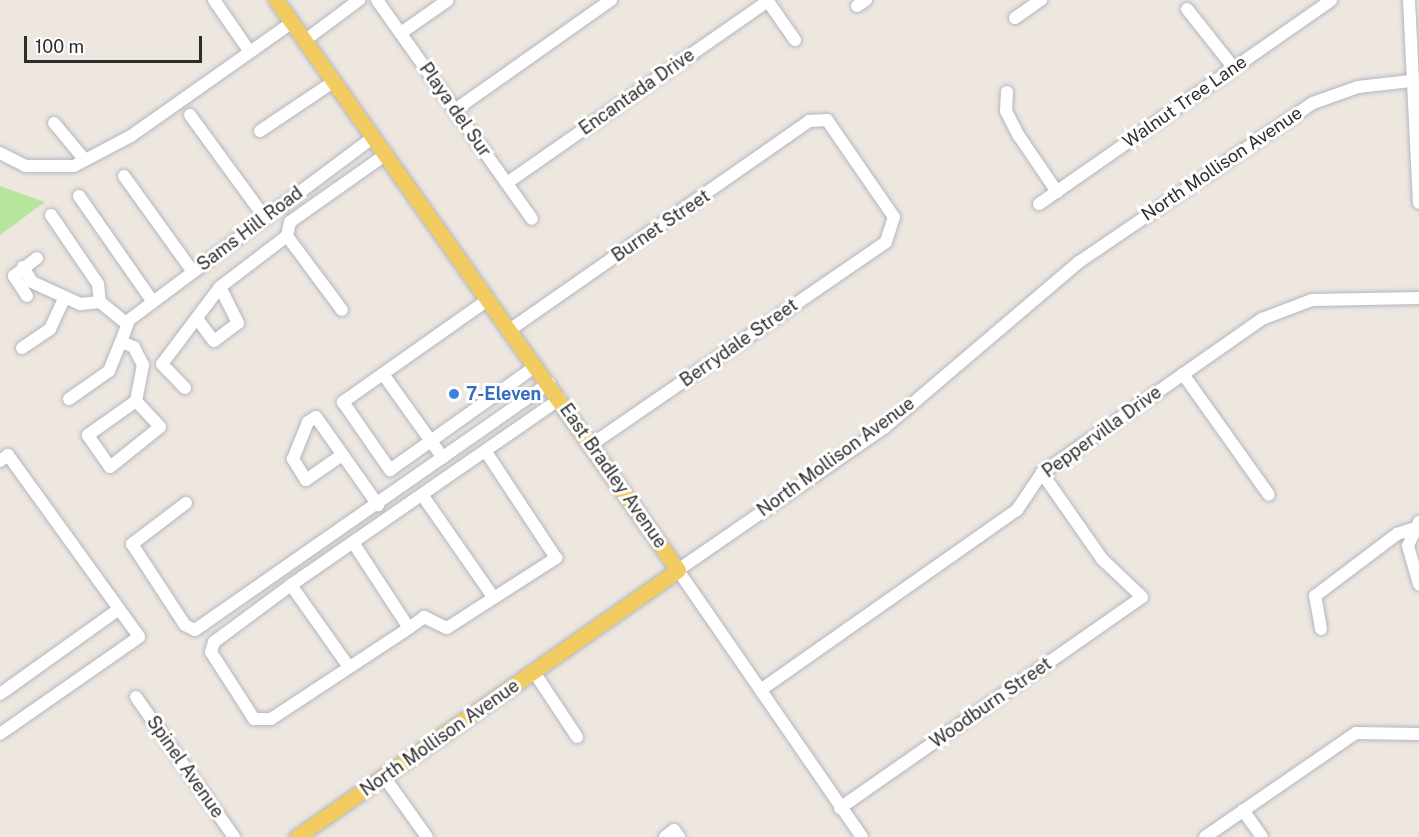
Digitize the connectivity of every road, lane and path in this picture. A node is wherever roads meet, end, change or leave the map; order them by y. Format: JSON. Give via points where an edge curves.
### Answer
{"nodes":[{"id":1,"x":214,"y":0,"type":"edge"},
{"id":2,"x":276,"y":0,"type":"edge"},
{"id":3,"x":359,"y":0,"type":"edge"},
{"id":4,"x":377,"y":0,"type":"edge"},
{"id":5,"x":448,"y":0,"type":"edge"},
{"id":6,"x":611,"y":0,"type":"edge"},
{"id":7,"x":768,"y":0,"type":"edge"},
{"id":8,"x":1041,"y":0,"type":"edge"},
{"id":9,"x":1330,"y":0,"type":"edge"},
{"id":10,"x":1408,"y":0,"type":"edge"},
{"id":11,"x":1187,"y":9,"type":"dead end"},
{"id":12,"x":1015,"y":18,"type":"dead end"},
{"id":13,"x":291,"y":23,"type":"junction"},
{"id":14,"x":400,"y":33,"type":"junction"},
{"id":15,"x":795,"y":40,"type":"dead end"},
{"id":16,"x":304,"y":41,"type":"junction"},
{"id":17,"x":250,"y":52,"type":"junction"},
{"id":18,"x":1234,"y":68,"type":"junction"},
{"id":19,"x":1414,"y":72,"type":"edge"},
{"id":20,"x":333,"y":82,"type":"junction"},
{"id":21,"x":1007,"y":92,"type":"dead end"},
{"id":22,"x":455,"y":110,"type":"junction"},
{"id":23,"x":190,"y":115,"type":"dead end"},
{"id":24,"x":54,"y":123,"type":"dead end"},
{"id":25,"x":1417,"y":129,"type":"edge"},
{"id":26,"x":260,"y":131,"type":"dead end"},
{"id":27,"x":372,"y":138,"type":"junction"},
{"id":28,"x":0,"y":153,"type":"edge"},
{"id":29,"x":385,"y":155,"type":"junction"},
{"id":30,"x":85,"y":160,"type":"junction"},
{"id":31,"x":124,"y":176,"type":"dead end"},
{"id":32,"x":507,"y":183,"type":"junction"},
{"id":33,"x":1056,"y":192,"type":"junction"},
{"id":34,"x":80,"y":196,"type":"dead end"},
{"id":35,"x":1419,"y":203,"type":"edge"},
{"id":36,"x":1039,"y":204,"type":"dead end"},
{"id":37,"x":51,"y":215,"type":"dead end"},
{"id":38,"x":265,"y":218,"type":"junction"},
{"id":39,"x":532,"y":219,"type":"dead end"},
{"id":40,"x":287,"y":236,"type":"junction"},
{"id":41,"x":886,"y":242,"type":"joint"},
{"id":42,"x":37,"y":258,"type":"dead end"},
{"id":43,"x":23,"y":267,"type":"junction"},
{"id":44,"x":192,"y":272,"type":"junction"},
{"id":45,"x":220,"y":287,"type":"junction"},
{"id":46,"x":27,"y":296,"type":"dead end"},
{"id":47,"x":65,"y":297,"type":"junction"},
{"id":48,"x":1419,"y":298,"type":"edge"},
{"id":49,"x":489,"y":299,"type":"junction"},
{"id":50,"x":100,"y":302,"type":"junction"},
{"id":51,"x":153,"y":302,"type":"junction"},
{"id":52,"x":342,"y":310,"type":"dead end"},
{"id":53,"x":198,"y":320,"type":"junction"},
{"id":54,"x":128,"y":322,"type":"junction"},
{"id":55,"x":511,"y":329,"type":"junction"},
{"id":56,"x":121,"y":342,"type":"junction"},
{"id":57,"x":22,"y":348,"type":"dead end"},
{"id":58,"x":536,"y":366,"type":"junction"},
{"id":59,"x":383,"y":374,"type":"junction"},
{"id":60,"x":1183,"y":374,"type":"junction"},
{"id":61,"x":549,"y":383,"type":"junction"},
{"id":62,"x":185,"y":388,"type":"dead end"},
{"id":63,"x":69,"y":399,"type":"dead end"},
{"id":64,"x":560,"y":399,"type":"junction"},
{"id":65,"x":135,"y":401,"type":"junction"},
{"id":66,"x":431,"y":441,"type":"junction"},
{"id":67,"x":592,"y":444,"type":"junction"},
{"id":68,"x":486,"y":452,"type":"junction"},
{"id":69,"x":342,"y":455,"type":"junction"},
{"id":70,"x":443,"y":458,"type":"junction"},
{"id":71,"x":0,"y":461,"type":"edge"},
{"id":72,"x":1042,"y":473,"type":"junction"},
{"id":73,"x":1269,"y":495,"type":"dead end"},
{"id":74,"x":423,"y":496,"type":"junction"},
{"id":75,"x":186,"y":503,"type":"dead end"},
{"id":76,"x":378,"y":505,"type":"junction"},
{"id":77,"x":1415,"y":525,"type":"edge"},
{"id":78,"x":354,"y":544,"type":"junction"},
{"id":79,"x":678,"y":570,"type":"junction"},
{"id":80,"x":1419,"y":584,"type":"edge"},
{"id":81,"x":291,"y":585,"type":"junction"},
{"id":82,"x":494,"y":598,"type":"junction"},
{"id":83,"x":119,"y":609,"type":"junction"},
{"id":84,"x":409,"y":628,"type":"junction"},
{"id":85,"x":1321,"y":628,"type":"dead end"},
{"id":86,"x":349,"y":667,"type":"junction"},
{"id":87,"x":534,"y":672,"type":"junction"},
{"id":88,"x":762,"y":689,"type":"junction"},
{"id":89,"x":0,"y":694,"type":"edge"},
{"id":90,"x":136,"y":697,"type":"dead end"},
{"id":91,"x":0,"y":734,"type":"edge"},
{"id":92,"x":1419,"y":734,"type":"edge"},
{"id":93,"x":577,"y":737,"type":"dead end"},
{"id":94,"x":385,"y":778,"type":"junction"},
{"id":95,"x":840,"y":808,"type":"junction"},
{"id":96,"x":1243,"y":810,"type":"junction"},
{"id":97,"x":234,"y":837,"type":"edge"},
{"id":98,"x":296,"y":837,"type":"edge"},
{"id":99,"x":427,"y":837,"type":"edge"},
{"id":100,"x":862,"y":837,"type":"edge"},
{"id":101,"x":1204,"y":837,"type":"edge"},
{"id":102,"x":1262,"y":837,"type":"edge"}],
"edges":[{"from":1,"to":17,"type":"street"},
{"from":2,"to":13,"type":"main road","name":"East Bradley Avenue"},
{"from":3,"to":16,"type":"street"},
{"from":4,"to":14,"type":"street","name":"Playa del Sur"},
{"from":5,"to":14,"type":"street"},
{"from":6,"to":22,"type":"street"},
{"from":7,"to":15,"type":"street"},
{"from":7,"to":32,"type":"street","name":"Encantada Drive"},
{"from":8,"to":12,"type":"street"},
{"from":9,"to":18,"type":"street","name":"Walnut Tree Lane"},
{"from":10,"to":19,"type":"street"},
{"from":11,"to":18,"type":"street"},
{"from":13,"to":16,"type":"main road","name":"East Bradley Avenue"},
{"from":13,"to":17,"type":"street"},
{"from":14,"to":22,"type":"street","name":"Playa del Sur"},
{"from":16,"to":20,"type":"main road","name":"East Bradley Avenue"},
{"from":17,"to":30,"type":"street","via":[[131,136]]},
{"from":18,"to":33,"type":"street","name":"Walnut Tree Lane"},
{"from":19,"to":25,"type":"street"},
{"from":19,"to":79,"type":"street","name":"North Mollison Avenue","via":[[1358,87],[1303,109],[1079,262],[885,427]]},
{"from":20,"to":26,"type":"street"},
{"from":20,"to":27,"type":"main road","name":"East Bradley Avenue"},
{"from":21,"to":33,"type":"street","via":[[1006,111]]},
{"from":22,"to":32,"type":"street","name":"Playa del Sur"},
{"from":23,"to":38,"type":"street"},
{"from":24,"to":30,"type":"street"},
{"from":25,"to":35,"type":"street"},
{"from":27,"to":29,"type":"main road","name":"East Bradley Avenue"},
{"from":27,"to":38,"type":"street","name":"Sams Hill Road"},
{"from":28,"to":30,"type":"street","via":[[26,166],[74,166]]},
{"from":29,"to":40,"type":"street","via":[[290,222]]},
{"from":29,"to":49,"type":"main road","name":"East Bradley Avenue"},
{"from":31,"to":44,"type":"street"},
{"from":32,"to":39,"type":"street","name":"Playa del Sur"},
{"from":33,"to":36,"type":"street","name":"Walnut Tree Lane"},
{"from":34,"to":51,"type":"street"},
{"from":37,"to":50,"type":"street","via":[[98,284]]},
{"from":38,"to":44,"type":"street","name":"Sams Hill Road"},
{"from":40,"to":45,"type":"street"},
{"from":40,"to":52,"type":"street"},
{"from":41,"to":55,"type":"street","name":"Burnet Street","via":[[894,217],[827,120],[809,120]]},
{"from":41,"to":67,"type":"street","name":"Berrydale Street"},
{"from":42,"to":43,"type":"street"},
{"from":43,"to":46,"type":"street","via":[[14,276]]},
{"from":43,"to":47,"type":"street","via":[[32,282]]},
{"from":44,"to":51,"type":"street","name":"Sams Hill Road"},
{"from":45,"to":53,"type":"street"},
{"from":45,"to":53,"type":"street","via":[[238,323],[214,341]]},
{"from":47,"to":50,"type":"street","via":[[80,304]]},
{"from":47,"to":57,"type":"street","via":[[50,329]]},
{"from":48,"to":60,"type":"street","name":"Peppervilla Drive","via":[[1327,298],[1291,306]]},
{"from":49,"to":55,"type":"main road","name":"East Bradley Avenue"},
{"from":49,"to":59,"type":"street"},
{"from":50,"to":54,"type":"street"},
{"from":51,"to":54,"type":"street","name":"Sams Hill Road"},
{"from":53,"to":62,"type":"street","via":[[162,364]]},
{"from":54,"to":56,"type":"street"},
{"from":55,"to":58,"type":"main road","name":"East Bradley Avenue"},
{"from":56,"to":63,"type":"street","via":[[109,371]]},
{"from":56,"to":65,"type":"street","via":[[134,347],[143,365]]},
{"from":58,"to":61,"type":"main road","name":"East Bradley Avenue"},
{"from":58,"to":66,"type":"street"},
{"from":59,"to":66,"type":"street"},
{"from":59,"to":66,"type":"street","via":[[343,402],[390,470]]},
{"from":60,"to":72,"type":"street","name":"Peppervilla Drive"},
{"from":60,"to":73,"type":"street"},
{"from":61,"to":64,"type":"main road","name":"East Bradley Avenue"},
{"from":61,"to":70,"type":"street"},
{"from":64,"to":67,"type":"main road","name":"East Bradley Avenue"},
{"from":64,"to":68,"type":"street"},
{"from":65,"to":65,"type":"street","via":[[88,435],[110,467],[160,427]]},
{"from":66,"to":70,"type":"street"},
{"from":67,"to":79,"type":"main road","name":"East Bradley Avenue"},
{"from":68,"to":74,"type":"street"},
{"from":68,"to":82,"type":"street","via":[[556,552],[556,558]]},
{"from":69,"to":69,"type":"street","via":[[316,417],[308,422],[293,459],[306,480]]},
{"from":69,"to":76,"type":"street"},
{"from":70,"to":76,"type":"street"},
{"from":71,"to":83,"type":"street","via":[[8,455]]},
{"from":72,"to":88,"type":"street","name":"Peppervilla Drive","via":[[1017,510]]},
{"from":72,"to":95,"type":"street","name":"Woodburn Street","via":[[1102,559],[1142,597]]},
{"from":74,"to":78,"type":"street"},
{"from":74,"to":82,"type":"street"},
{"from":75,"to":76,"type":"street","via":[[132,544],[185,626],[195,630]]},
{"from":77,"to":80,"type":"street","via":[[1408,546]]},
{"from":77,"to":85,"type":"street","via":[[1396,534],[1315,596]]},
{"from":78,"to":81,"type":"street"},
{"from":78,"to":84,"type":"street"},
{"from":79,"to":87,"type":"main road","name":"North Mollison Avenue"},
{"from":79,"to":88,"type":"street","name":"East Bradley Avenue"},
{"from":81,"to":86,"type":"street"},
{"from":81,"to":86,"type":"street","via":[[214,642],[211,652],[254,718],[271,719]]},
{"from":82,"to":84,"type":"street","via":[[447,628],[424,617]]},
{"from":83,"to":89,"type":"street"},
{"from":83,"to":91,"type":"street","via":[[139,637]]},
{"from":84,"to":86,"type":"street"},
{"from":87,"to":93,"type":"street"},
{"from":87,"to":94,"type":"main road","name":"North Mollison Avenue"},
{"from":88,"to":95,"type":"street","name":"East Bradley Avenue"},
{"from":90,"to":97,"type":"street","name":"Spinel Avenue"},
{"from":92,"to":96,"type":"street","via":[[1356,733]]},
{"from":94,"to":98,"type":"main road","name":"North Mollison Avenue"},
{"from":94,"to":99,"type":"street"},
{"from":95,"to":100,"type":"street","name":"East Bradley Avenue"},
{"from":96,"to":101,"type":"street"},
{"from":96,"to":102,"type":"street"}]}
